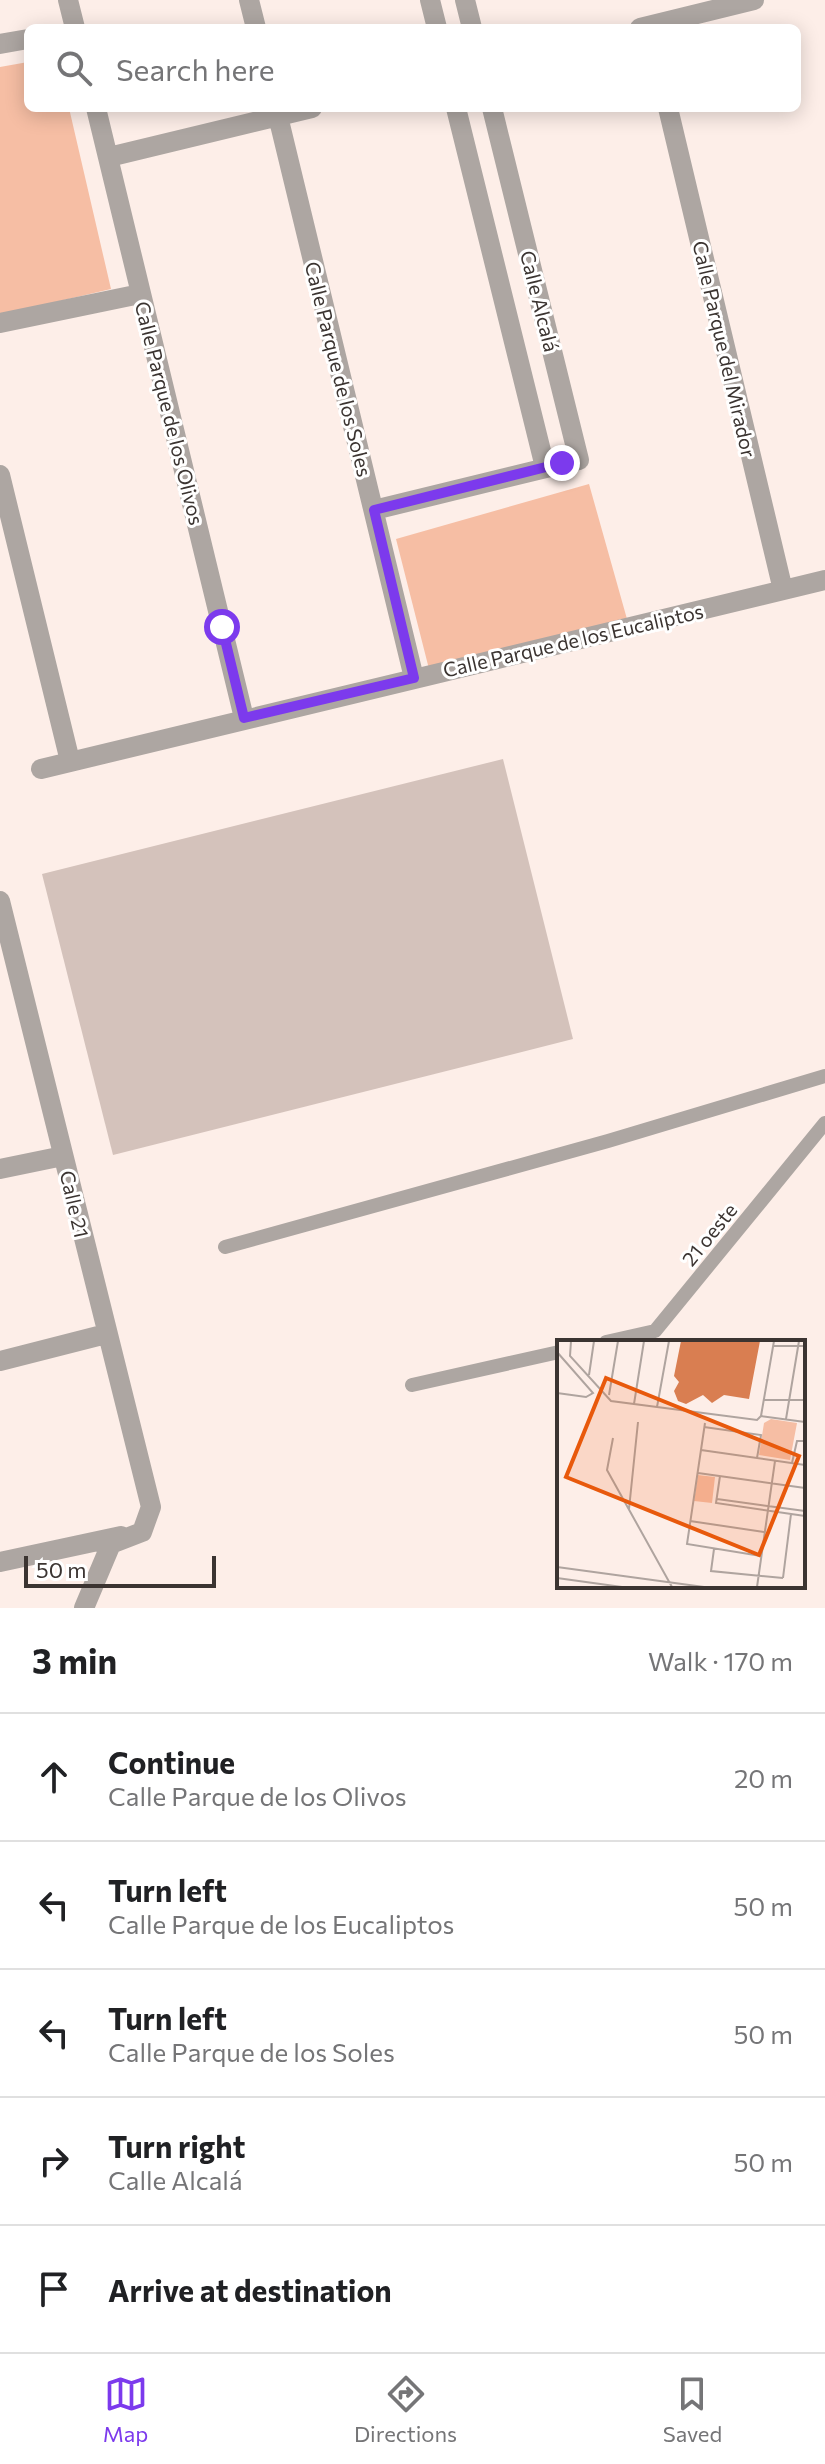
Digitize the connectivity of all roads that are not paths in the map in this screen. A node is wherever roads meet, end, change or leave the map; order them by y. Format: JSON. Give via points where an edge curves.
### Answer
{"nodes":[{"id":1,"x":68,"y":0,"type":"edge"},
{"id":2,"x":249,"y":0,"type":"edge"},
{"id":3,"x":430,"y":0,"type":"edge"},
{"id":4,"x":465,"y":0,"type":"edge"},
{"id":5,"x":754,"y":0,"type":"edge"},
{"id":6,"x":74,"y":24,"type":"edge"},
{"id":7,"x":255,"y":24,"type":"edge"},
{"id":8,"x":436,"y":24,"type":"edge"},
{"id":9,"x":471,"y":24,"type":"edge"},
{"id":10,"x":658,"y":24,"type":"edge"},
{"id":11,"x":24,"y":40,"type":"edge"},
{"id":12,"x":0,"y":44,"type":"edge"},
{"id":13,"x":97,"y":112,"type":"edge"},
{"id":14,"x":277,"y":112,"type":"edge"},
{"id":15,"x":457,"y":112,"type":"edge"},
{"id":16,"x":493,"y":112,"type":"edge"},
{"id":17,"x":669,"y":112,"type":"edge"},
{"id":18,"x":109,"y":157,"type":"junction"},
{"id":19,"x":140,"y":294,"type":"junction"},
{"id":20,"x":0,"y":323,"type":"edge"},
{"id":21,"x":545,"y":467,"type":"junction"},
{"id":22,"x":0,"y":475,"type":"edge"},
{"id":23,"x":374,"y":510,"type":"junction"},
{"id":24,"x":825,"y":580,"type":"edge"},
{"id":25,"x":783,"y":590,"type":"junction"},
{"id":26,"x":414,"y":678,"type":"junction"},
{"id":27,"x":244,"y":718,"type":"junction"},
{"id":28,"x":70,"y":761,"type":"junction"},
{"id":29,"x":41,"y":769,"type":"dead end"},
{"id":30,"x":0,"y":901,"type":"edge"},
{"id":31,"x":825,"y":1076,"type":"edge"},
{"id":32,"x":825,"y":1123,"type":"edge"},
{"id":33,"x":63,"y":1156,"type":"junction"},
{"id":34,"x":0,"y":1169,"type":"edge"},
{"id":35,"x":225,"y":1247,"type":"dead end"},
{"id":36,"x":106,"y":1334,"type":"junction"},
{"id":37,"x":615,"y":1340,"type":"edge"},
{"id":38,"x":557,"y":1352,"type":"edge"},
{"id":39,"x":0,"y":1361,"type":"edge"},
{"id":40,"x":412,"y":1385,"type":"dead end"},
{"id":41,"x":142,"y":1532,"type":"junction"},
{"id":42,"x":0,"y":1562,"type":"edge"},
{"id":43,"x":84,"y":1608,"type":"edge"}],
"edges":[{"from":1,"to":6,"type":"street"},
{"from":2,"to":7,"type":"street"},
{"from":3,"to":8,"type":"street"},
{"from":4,"to":9,"type":"street"},
{"from":5,"to":10,"type":"street"},
{"from":11,"to":12,"type":"street"},
{"from":13,"to":18,"type":"street","name":"Calle Parque de los Olivos"},
{"from":14,"to":18,"type":"street"},
{"from":14,"to":23,"type":"street","name":"Calle Parque de los Soles"},
{"from":15,"to":21,"type":"street","name":"Calle Alcalá"},
{"from":16,"to":21,"type":"street","name":"Calle Alcalá","via":[[579,460]]},
{"from":17,"to":25,"type":"street","name":"Calle Parque del Mirador"},
{"from":18,"to":19,"type":"street","name":"Calle Parque de los Olivos"},
{"from":19,"to":20,"type":"street"},
{"from":19,"to":27,"type":"street","name":"Calle Parque de los Olivos"},
{"from":21,"to":23,"type":"street","name":"Calle Alcalá"},
{"from":22,"to":28,"type":"street"},
{"from":23,"to":26,"type":"street","name":"Calle Parque de los Soles"},
{"from":24,"to":25,"type":"street","name":"Calle Parque de los Eucaliptos"},
{"from":25,"to":26,"type":"street","name":"Calle Parque de los Eucaliptos"},
{"from":26,"to":27,"type":"street","name":"Calle Parque de los Eucaliptos"},
{"from":27,"to":28,"type":"street","name":"Calle Parque de los Eucaliptos"},
{"from":28,"to":29,"type":"street","name":"Calle Parque de los Eucaliptos"},
{"from":30,"to":33,"type":"street","name":"Calle 21"},
{"from":31,"to":35,"type":"lane"},
{"from":32,"to":37,"type":"lane","name":"21 oeste","via":[[655,1331]]},
{"from":33,"to":34,"type":"street"},
{"from":33,"to":36,"type":"street","name":"Calle 21"},
{"from":36,"to":39,"type":"street"},
{"from":36,"to":41,"type":"street","name":"Calle 21","via":[[151,1507]]},
{"from":38,"to":40,"type":"lane"},
{"from":41,"to":42,"type":"street"},
{"from":41,"to":43,"type":"street","via":[[111,1544]]}]}
